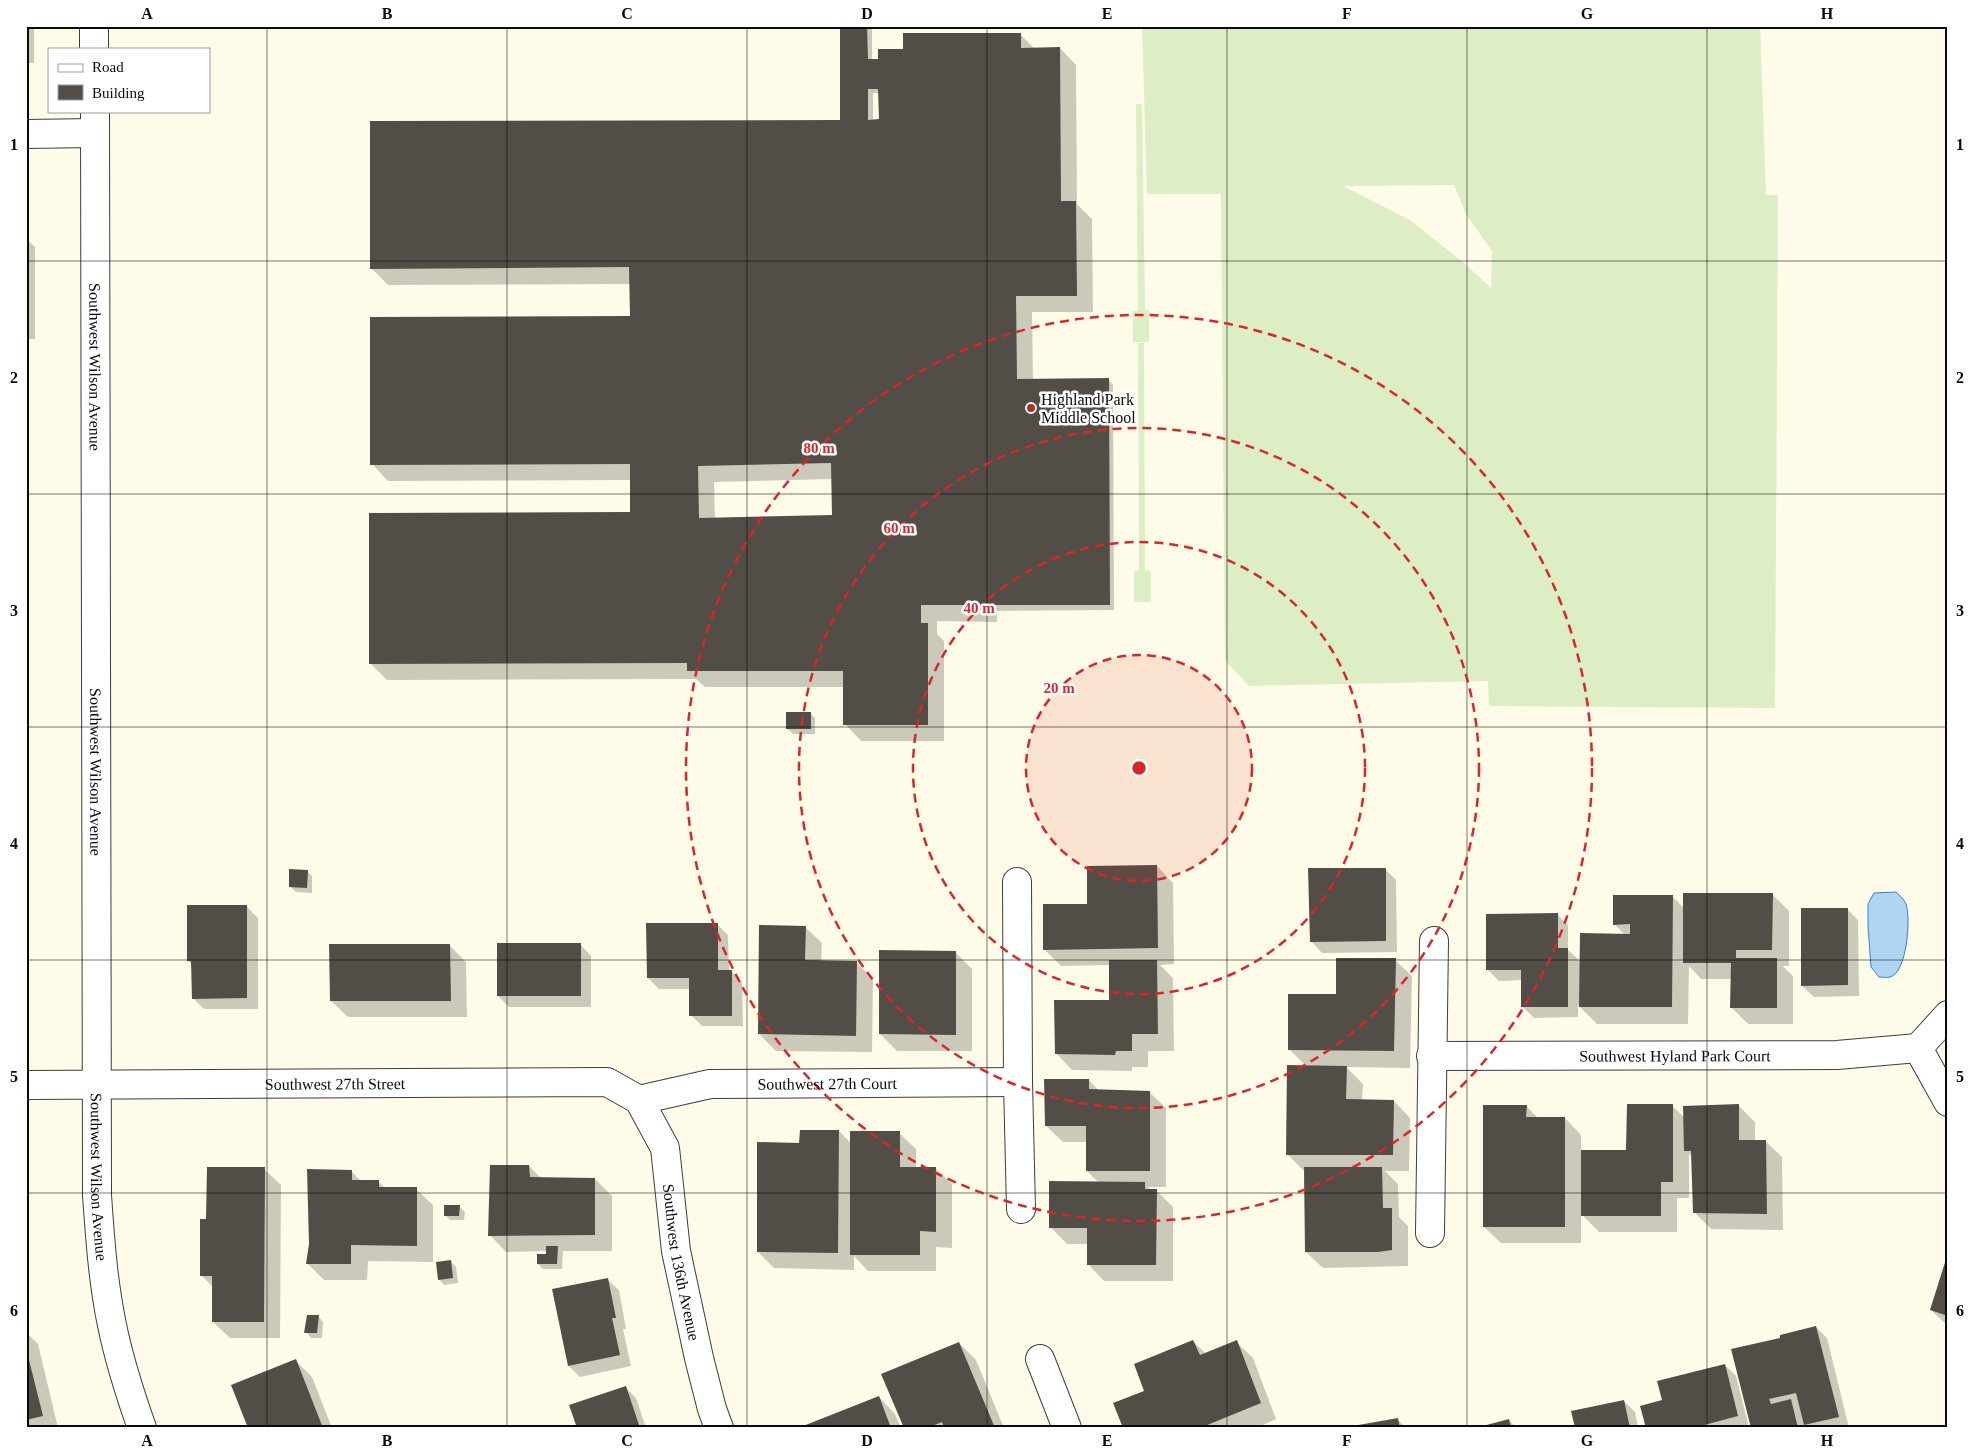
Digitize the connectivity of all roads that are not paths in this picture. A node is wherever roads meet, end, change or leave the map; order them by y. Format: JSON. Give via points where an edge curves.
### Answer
{"nodes":[{"id":1,"x":94,"y":26,"type":"edge"},
{"id":2,"x":94,"y":48,"type":"edge"},
{"id":3,"x":95,"y":122,"type":"edge"},
{"id":4,"x":26,"y":134,"type":"edge"},
{"id":5,"x":1017,"y":882,"type":"dead end"},
{"id":6,"x":1434,"y":941,"type":"dead end"},
{"id":7,"x":1948,"y":1015,"type":"edge"},
{"id":8,"x":1918,"y":1048,"type":"junction"},
{"id":9,"x":1432,"y":1056,"type":"junction"},
{"id":10,"x":1018,"y":1082,"type":"junction"},
{"id":11,"x":96,"y":1084,"type":"junction"},
{"id":12,"x":26,"y":1085,"type":"edge"},
{"id":13,"x":639,"y":1100,"type":"junction"},
{"id":14,"x":1948,"y":1102,"type":"edge"},
{"id":15,"x":1021,"y":1210,"type":"dead end"},
{"id":16,"x":1430,"y":1233,"type":"dead end"},
{"id":17,"x":1040,"y":1359,"type":"dead end"},
{"id":18,"x":142,"y":1428,"type":"edge"},
{"id":19,"x":719,"y":1428,"type":"edge"},
{"id":20,"x":1068,"y":1428,"type":"edge"}],
"edges":[{"from":1,"to":2,"type":"street"},
{"from":3,"to":4,"type":"street"},
{"from":3,"to":11,"type":"street","name":"Southwest Wilson Avenue"},
{"from":5,"to":10,"type":"street"},
{"from":6,"to":9,"type":"street"},
{"from":7,"to":8,"type":"street"},
{"from":8,"to":9,"type":"street","name":"Southwest Hyland Park Court","via":[[1837,1055]]},
{"from":8,"to":14,"type":"street"},
{"from":9,"to":16,"type":"street"},
{"from":10,"to":13,"type":"street","name":"Southwest 27th Court","via":[[710,1084]]},
{"from":10,"to":15,"type":"street"},
{"from":11,"to":12,"type":"street","name":"Southwest 27th Street"},
{"from":11,"to":13,"type":"street","name":"Southwest 27th Street","via":[[607,1082]]},
{"from":11,"to":18,"type":"street","name":"Southwest Wilson Avenue","via":[[97,1195],[102,1258],[111,1324],[128,1391]]},
{"from":13,"to":19,"type":"street","name":"Southwest 136th Avenue","via":[[665,1148],[676,1251]]},
{"from":17,"to":20,"type":"street"}]}
